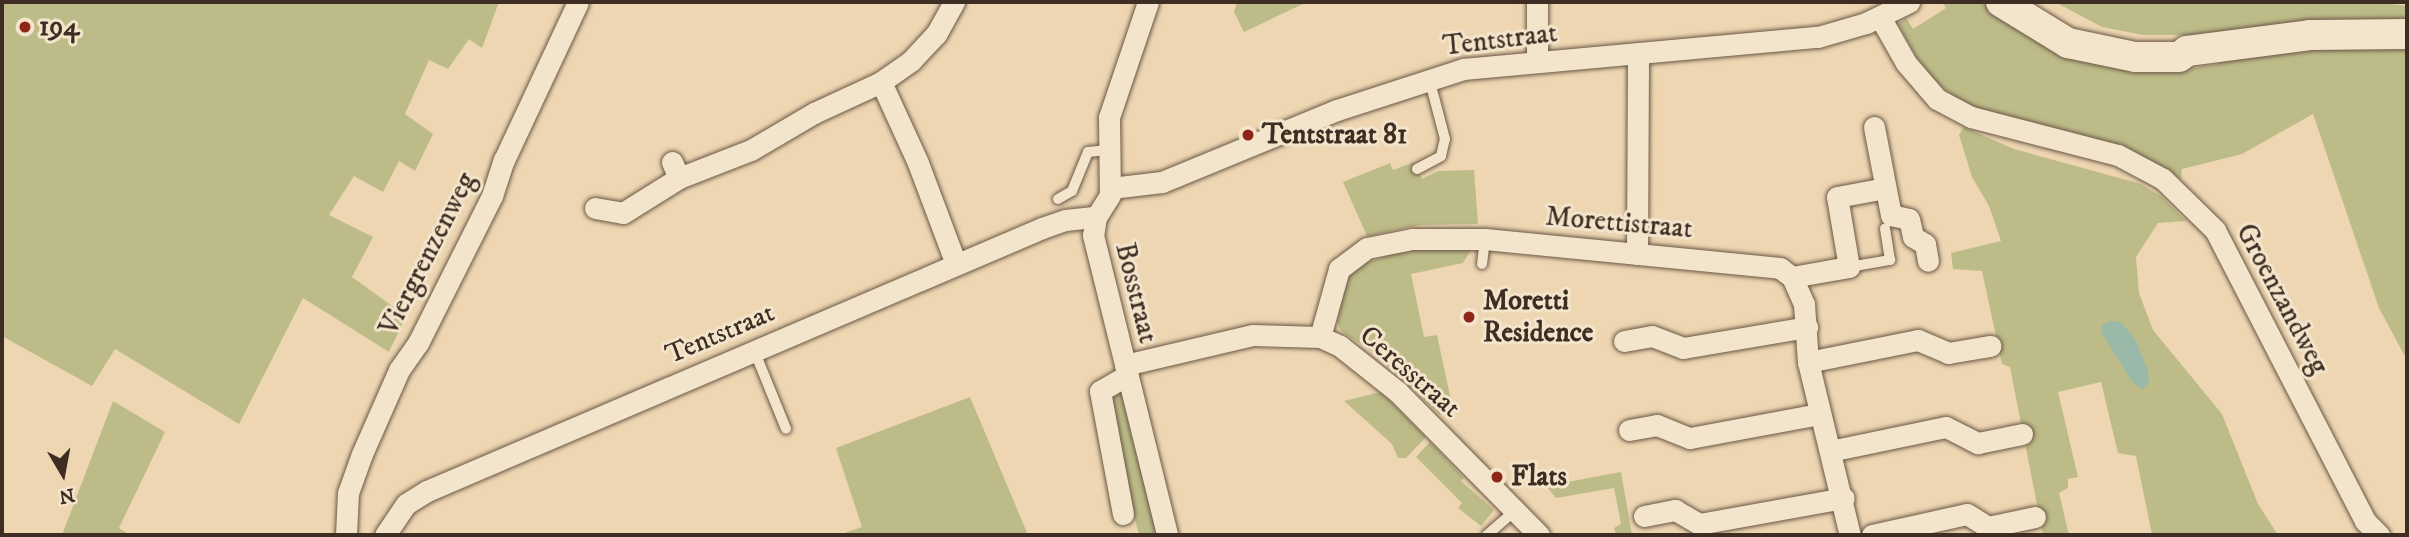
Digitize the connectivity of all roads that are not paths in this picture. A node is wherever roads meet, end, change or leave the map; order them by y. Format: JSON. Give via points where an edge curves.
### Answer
{"nodes":[{"id":1,"x":578,"y":2,"type":"edge"},
{"id":2,"x":954,"y":2,"type":"edge"},
{"id":3,"x":1148,"y":2,"type":"edge"},
{"id":4,"x":1537,"y":2,"type":"edge"},
{"id":5,"x":1909,"y":2,"type":"edge"},
{"id":6,"x":2015,"y":4,"type":"edge"},
{"id":7,"x":1880,"y":18,"type":"junction"},
{"id":8,"x":2407,"y":34,"type":"edge"},
{"id":9,"x":1638,"y":53,"type":"junction"},
{"id":10,"x":1537,"y":61,"type":"junction"},
{"id":11,"x":1429,"y":78,"type":"junction"},
{"id":12,"x":881,"y":82,"type":"junction"},
{"id":13,"x":1874,"y":127,"type":"dead end"},
{"id":14,"x":1107,"y":150,"type":"junction"},
{"id":15,"x":1417,"y":169,"type":"dead end"},
{"id":16,"x":1111,"y":188,"type":"junction"},
{"id":17,"x":1885,"y":188,"type":"junction"},
{"id":18,"x":1058,"y":199,"type":"dead end"},
{"id":19,"x":595,"y":208,"type":"dead end"},
{"id":20,"x":1096,"y":217,"type":"junction"},
{"id":21,"x":1885,"y":228,"type":"dead end"},
{"id":22,"x":1485,"y":239,"type":"junction"},
{"id":23,"x":1637,"y":254,"type":"junction"},
{"id":24,"x":1928,"y":261,"type":"dead end"},
{"id":25,"x":956,"y":264,"type":"junction"},
{"id":26,"x":1482,"y":264,"type":"dead end"},
{"id":27,"x":1849,"y":267,"type":"junction"},
{"id":28,"x":1792,"y":277,"type":"junction"},
{"id":29,"x":1807,"y":327,"type":"junction"},
{"id":30,"x":1320,"y":337,"type":"junction"},
{"id":31,"x":1624,"y":341,"type":"dead end"},
{"id":32,"x":1990,"y":346,"type":"dead end"},
{"id":33,"x":754,"y":350,"type":"junction"},
{"id":34,"x":1808,"y":362,"type":"junction"},
{"id":35,"x":1127,"y":370,"type":"junction"},
{"id":36,"x":1819,"y":414,"type":"junction"},
{"id":37,"x":786,"y":429,"type":"dead end"},
{"id":38,"x":1629,"y":430,"type":"dead end"},
{"id":39,"x":2022,"y":434,"type":"dead end"},
{"id":40,"x":1830,"y":451,"type":"junction"},
{"id":41,"x":1844,"y":498,"type":"junction"},
{"id":42,"x":1515,"y":512,"type":"junction"},
{"id":43,"x":1124,"y":514,"type":"dead end"},
{"id":44,"x":1644,"y":516,"type":"dead end"},
{"id":45,"x":2035,"y":517,"type":"dead end"},
{"id":46,"x":346,"y":535,"type":"edge"},
{"id":47,"x":385,"y":535,"type":"edge"},
{"id":48,"x":1167,"y":535,"type":"edge"},
{"id":49,"x":1487,"y":535,"type":"edge"},
{"id":50,"x":1539,"y":535,"type":"edge"},
{"id":51,"x":1850,"y":535,"type":"edge"},
{"id":52,"x":1872,"y":535,"type":"edge"},
{"id":53,"x":2379,"y":535,"type":"edge"}],
"edges":[{"from":1,"to":46,"type":"street","name":"Viergrenzenweg","via":[[504,160],[492,196],[418,343],[399,370],[367,442],[348,493]]},
{"from":2,"to":12,"type":"street","via":[[919,52]]},
{"from":3,"to":14,"type":"street","via":[[1109,117]]},
{"from":4,"to":10,"type":"street"},
{"from":5,"to":7,"type":"street","name":"Tentstraat"},
{"from":6,"to":8,"type":"main road","via":[[2103,37],[2179,45],[2187,51],[2309,35]]},
{"from":7,"to":9,"type":"street","name":"Tentstraat","via":[[1818,37]]},
{"from":7,"to":53,"type":"street","name":"Groenzandweg","via":[[1906,63],[1937,99],[1971,117],[2118,155],[2163,178],[2215,230],[2365,521]]},
{"from":9,"to":10,"type":"street","name":"Tentstraat"},
{"from":9,"to":23,"type":"street"},
{"from":10,"to":11,"type":"street","name":"Tentstraat"},
{"from":11,"to":15,"type":"lane","via":[[1445,139],[1441,156]]},
{"from":11,"to":16,"type":"street","name":"Tentstraat","via":[[1162,182]]},
{"from":12,"to":19,"type":"street","via":[[814,113],[751,150],[675,170],[623,213]]},
{"from":12,"to":25,"type":"street"},
{"from":13,"to":17,"type":"street"},
{"from":14,"to":16,"type":"street"},
{"from":14,"to":18,"type":"lane","via":[[1088,152],[1072,191]]},
{"from":16,"to":20,"type":"street","name":"Bosstraat"},
{"from":17,"to":24,"type":"street","via":[[1891,215],[1909,219],[1913,237],[1925,244]]},
{"from":17,"to":27,"type":"street","via":[[1837,197]]},
{"from":20,"to":25,"type":"street","name":"Tentstraat","via":[[1058,222]]},
{"from":20,"to":35,"type":"street","name":"Bosstraat","via":[[1093,235]]},
{"from":21,"to":27,"type":"lane","via":[[1890,260]]},
{"from":22,"to":23,"type":"street","name":"Morettistraat"},
{"from":22,"to":26,"type":"lane"},
{"from":22,"to":30,"type":"street","name":"Morettistraat","via":[[1412,239],[1367,248],[1350,258],[1339,270]]},
{"from":23,"to":28,"type":"street","name":"Morettistraat","via":[[1766,264]]},
{"from":25,"to":33,"type":"street","name":"Tentstraat"},
{"from":27,"to":28,"type":"street"},
{"from":28,"to":29,"type":"street","via":[[1801,291]]},
{"from":29,"to":31,"type":"street","via":[[1683,348],[1652,336]]},
{"from":29,"to":34,"type":"street"},
{"from":30,"to":35,"type":"street","name":"Ceresstraat","via":[[1253,335]]},
{"from":30,"to":42,"type":"street","name":"Ceresstraat","via":[[1378,374]]},
{"from":32,"to":34,"type":"street","via":[[1948,353],[1918,340]]},
{"from":33,"to":37,"type":"lane"},
{"from":33,"to":47,"type":"street","name":"Tentstraat","via":[[416,496]]},
{"from":34,"to":36,"type":"street"},
{"from":35,"to":43,"type":"street","name":"Bosstraat","via":[[1100,391]]},
{"from":35,"to":48,"type":"street","name":"Bosstraat"},
{"from":36,"to":38,"type":"street","via":[[1690,438],[1657,425]]},
{"from":36,"to":40,"type":"street"},
{"from":39,"to":40,"type":"street","via":[[1978,443],[1947,427]]},
{"from":40,"to":41,"type":"street"},
{"from":41,"to":44,"type":"street","via":[[1699,524],[1675,510]]},
{"from":41,"to":51,"type":"street"},
{"from":42,"to":49,"type":"lane"},
{"from":42,"to":50,"type":"street","name":"Ceresstraat"},
{"from":45,"to":52,"type":"street","via":[[1988,527],[1967,514]]}]}
